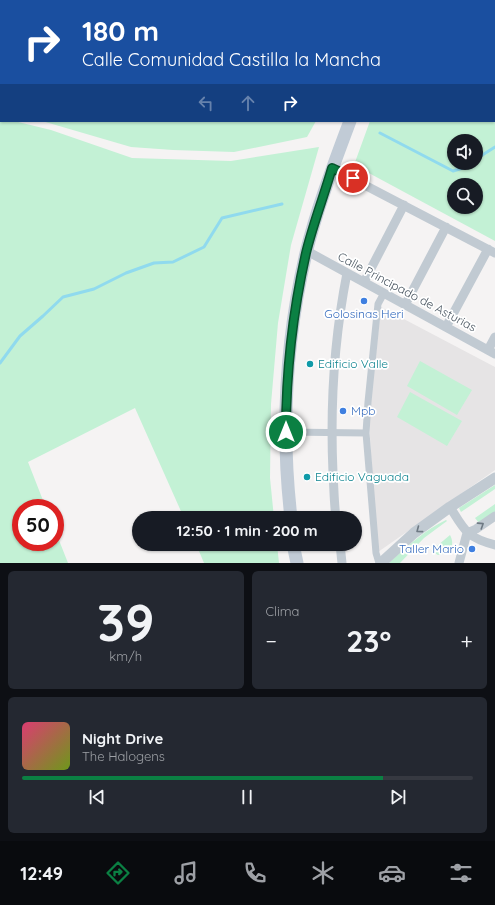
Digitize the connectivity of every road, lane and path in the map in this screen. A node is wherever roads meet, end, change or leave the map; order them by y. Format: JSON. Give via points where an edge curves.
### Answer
{"nodes":[{"id":1,"x":350,"y":122,"type":"edge"},
{"id":2,"x":332,"y":168,"type":"junction"},
{"id":3,"x":404,"y":205,"type":"junction"},
{"id":4,"x":446,"y":227,"type":"junction"},
{"id":5,"x":307,"y":251,"type":"junction"},
{"id":6,"x":492,"y":251,"type":"edge"},
{"id":7,"x":347,"y":273,"type":"junction"},
{"id":8,"x":364,"y":282,"type":"junction"},
{"id":9,"x":384,"y":293,"type":"junction"},
{"id":10,"x":405,"y":305,"type":"junction"},
{"id":11,"x":446,"y":327,"type":"junction"},
{"id":12,"x":495,"y":338,"type":"edge"},
{"id":13,"x":492,"y":352,"type":"edge"},
{"id":14,"x":286,"y":432,"type":"junction"},
{"id":15,"x":331,"y":432,"type":"junction"},
{"id":16,"x":366,"y":433,"type":"junction"},
{"id":17,"x":495,"y":478,"type":"edge"},
{"id":18,"x":450,"y":507,"type":"junction"},
{"id":19,"x":290,"y":511,"type":"edge"},
{"id":20,"x":336,"y":511,"type":"edge"},
{"id":21,"x":495,"y":516,"type":"edge"},
{"id":22,"x":466,"y":533,"type":"junction"},
{"id":23,"x":495,"y":545,"type":"edge"},
{"id":24,"x":294,"y":551,"type":"edge"},
{"id":25,"x":341,"y":551,"type":"edge"},
{"id":26,"x":297,"y":563,"type":"edge"},
{"id":27,"x":342,"y":563,"type":"edge"},
{"id":28,"x":380,"y":563,"type":"edge"},
{"id":29,"x":459,"y":563,"type":"edge"}],
"edges":[{"from":1,"to":2,"type":"main road"},
{"from":2,"to":3,"type":"street"},
{"from":2,"to":5,"type":"main road"},
{"from":3,"to":4,"type":"street"},
{"from":3,"to":8,"type":"street"},
{"from":4,"to":6,"type":"street"},
{"from":4,"to":10,"type":"street"},
{"from":5,"to":7,"type":"street","name":"Calle Principado de Asturias"},
{"from":5,"to":14,"type":"main road","via":[[291,350]]},
{"from":6,"to":11,"type":"street"},
{"from":7,"to":8,"type":"street","name":"Calle Principado de Asturias"},
{"from":7,"to":15,"type":"street","via":[[340,312]]},
{"from":8,"to":9,"type":"street","name":"Calle Principado de Asturias"},
{"from":9,"to":10,"type":"street","name":"Calle Principado de Asturias"},
{"from":9,"to":16,"type":"street","via":[[378,304]]},
{"from":10,"to":11,"type":"street","name":"Calle Principado de Asturias"},
{"from":11,"to":13,"type":"street","name":"Calle Principado de Asturias"},
{"from":12,"to":13,"type":"street"},
{"from":14,"to":15,"type":"street"},
{"from":14,"to":19,"type":"main road"},
{"from":15,"to":16,"type":"street"},
{"from":15,"to":20,"type":"street"},
{"from":16,"to":28,"type":"street","via":[[375,545]]},
{"from":17,"to":18,"type":"street"},
{"from":18,"to":22,"type":"street"},
{"from":18,"to":28,"type":"street","one_way":true,"via":[[414,533]]},
{"from":22,"to":21,"type":"street","one_way":true},
{"from":22,"to":23,"type":"street","via":[[480,541]]},
{"from":22,"to":29,"type":"street"},
{"from":24,"to":26,"type":"main road"},
{"from":25,"to":27,"type":"street"}]}
